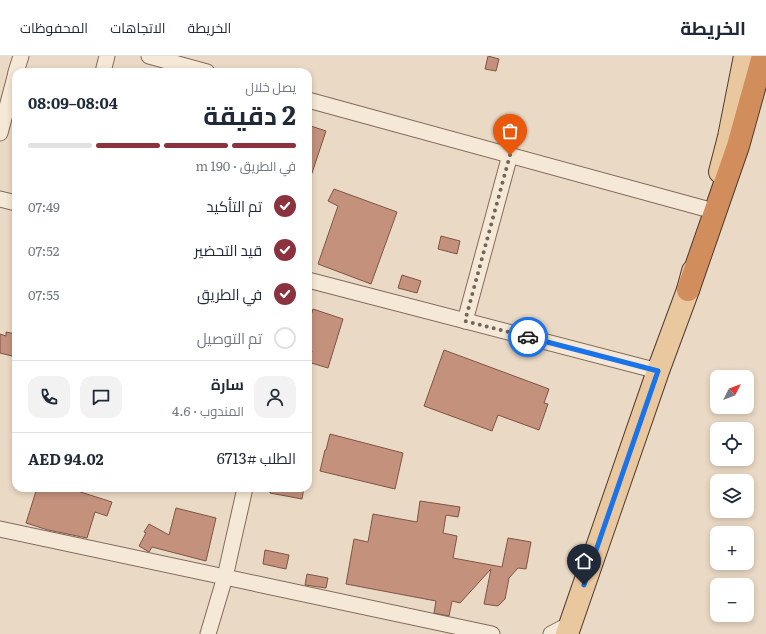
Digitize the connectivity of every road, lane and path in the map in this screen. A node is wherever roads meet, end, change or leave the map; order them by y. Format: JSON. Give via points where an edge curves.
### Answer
{"nodes":[{"id":1,"x":20,"y":56,"type":"edge"},
{"id":2,"x":107,"y":56,"type":"edge"},
{"id":3,"x":149,"y":56,"type":"edge"},
{"id":4,"x":745,"y":56,"type":"edge"},
{"id":5,"x":763,"y":56,"type":"edge"},
{"id":6,"x":17,"y":68,"type":"edge"},
{"id":7,"x":104,"y":68,"type":"edge"},
{"id":8,"x":192,"y":68,"type":"edge"},
{"id":9,"x":12,"y":87,"type":"edge"},
{"id":10,"x":312,"y":101,"type":"edge"},
{"id":11,"x":0,"y":133,"type":"edge"},
{"id":12,"x":510,"y":155,"type":"junction"},
{"id":13,"x":0,"y":199,"type":"edge"},
{"id":14,"x":12,"y":202,"type":"edge"},
{"id":15,"x":710,"y":210,"type":"junction"},
{"id":16,"x":312,"y":281,"type":"edge"},
{"id":17,"x":688,"y":290,"type":"junction"},
{"id":18,"x":465,"y":321,"type":"junction"},
{"id":19,"x":658,"y":371,"type":"junction"},
{"id":20,"x":243,"y":492,"type":"edge"},
{"id":21,"x":0,"y":529,"type":"edge"},
{"id":22,"x":225,"y":577,"type":"junction"},
{"id":23,"x":568,"y":629,"type":"edge"},
{"id":24,"x":208,"y":634,"type":"edge"},
{"id":25,"x":492,"y":634,"type":"edge"},
{"id":26,"x":551,"y":634,"type":"edge"}],
"edges":[{"from":1,"to":6,"type":"street"},
{"from":2,"to":7,"type":"street"},
{"from":3,"to":8,"type":"street"},
{"from":4,"to":15,"type":"main road","via":[[729,137]]},
{"from":5,"to":17,"type":"highway","via":[[738,146]]},
{"from":9,"to":11,"type":"street"},
{"from":10,"to":12,"type":"street"},
{"from":12,"to":15,"type":"street"},
{"from":12,"to":18,"type":"street"},
{"from":13,"to":14,"type":"street"},
{"from":15,"to":17,"type":"main road"},
{"from":16,"to":18,"type":"street"},
{"from":17,"to":19,"type":"main road"},
{"from":18,"to":19,"type":"street"},
{"from":19,"to":23,"type":"main road"},
{"from":20,"to":22,"type":"street"},
{"from":21,"to":22,"type":"street"},
{"from":22,"to":24,"type":"street"},
{"from":22,"to":25,"type":"street"},
{"from":23,"to":26,"type":"street"}]}
